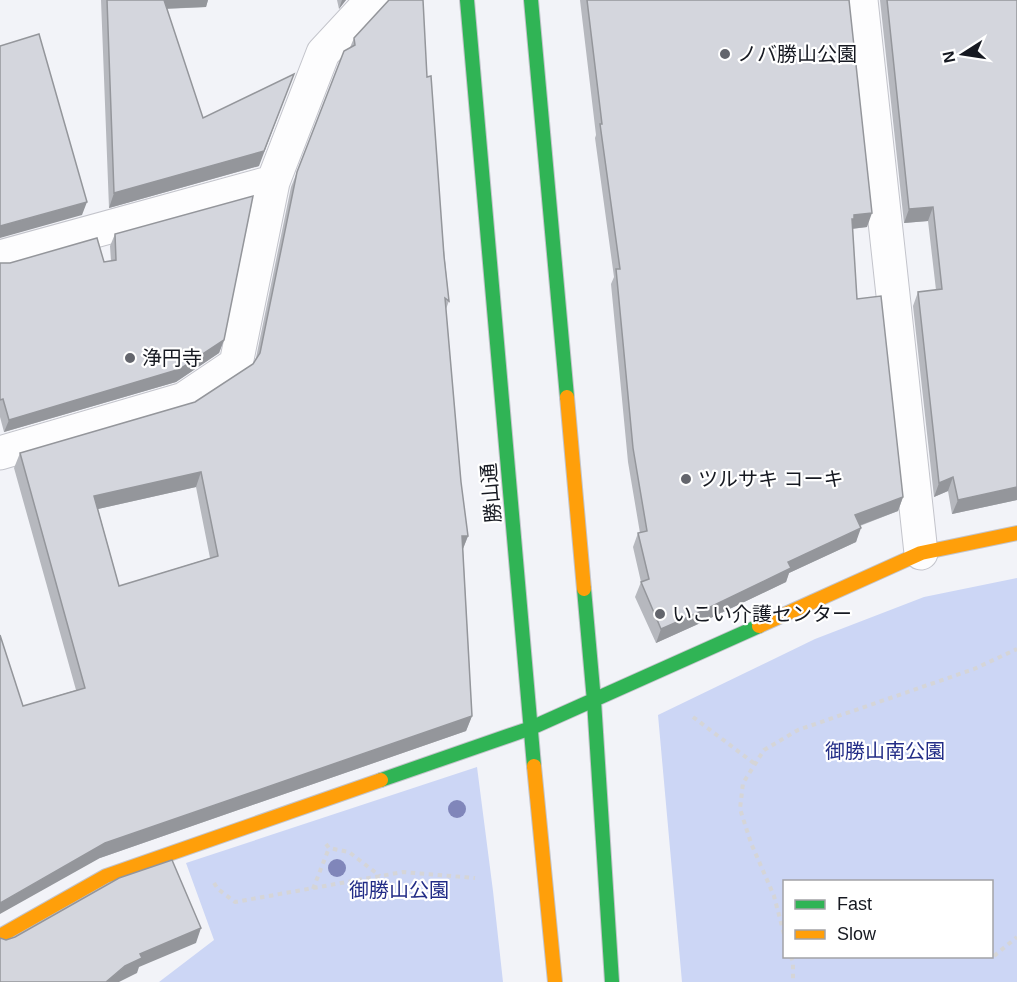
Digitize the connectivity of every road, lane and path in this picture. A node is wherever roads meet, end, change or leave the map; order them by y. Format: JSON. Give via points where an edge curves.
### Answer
{"nodes":[{"id":1,"x":372,"y":0,"type":"edge"},
{"id":2,"x":467,"y":0,"type":"edge"},
{"id":3,"x":531,"y":0,"type":"edge"},
{"id":4,"x":861,"y":0,"type":"edge"},
{"id":5,"x":273,"y":182,"type":"junction"},
{"id":6,"x":0,"y":257,"type":"edge"},
{"id":7,"x":0,"y":453,"type":"edge"},
{"id":8,"x":1017,"y":533,"type":"edge"},
{"id":9,"x":921,"y":553,"type":"junction"},
{"id":10,"x":1017,"y":649,"type":"edge"},
{"id":11,"x":594,"y":701,"type":"junction"},
{"id":12,"x":693,"y":717,"type":"dead end"},
{"id":13,"x":531,"y":728,"type":"junction"},
{"id":14,"x":755,"y":764,"type":"junction"},
{"id":15,"x":324,"y":840,"type":"dead end"},
{"id":16,"x":329,"y":848,"type":"junction"},
{"id":17,"x":381,"y":876,"type":"junction"},
{"id":18,"x":475,"y":878,"type":"dead end"},
{"id":19,"x":211,"y":880,"type":"dead end"},
{"id":20,"x":312,"y":889,"type":"junction"},
{"id":21,"x":783,"y":930,"type":"edge"},
{"id":22,"x":0,"y":934,"type":"edge"},
{"id":23,"x":1017,"y":937,"type":"edge"},
{"id":24,"x":994,"y":956,"type":"dead end"},
{"id":25,"x":791,"y":958,"type":"edge"},
{"id":26,"x":555,"y":982,"type":"edge"},
{"id":27,"x":612,"y":982,"type":"edge"},
{"id":28,"x":793,"y":982,"type":"edge"}],
"edges":[{"from":1,"to":5,"type":"street","via":[[323,53]]},
{"from":2,"to":13,"type":"main road","name":"勝山通"},
{"from":3,"to":11,"type":"main road"},
{"from":4,"to":9,"type":"street"},
{"from":5,"to":6,"type":"street"},
{"from":5,"to":7,"type":"street","via":[[236,364],[184,399]]},
{"from":8,"to":9,"type":"main road"},
{"from":9,"to":11,"type":"main road"},
{"from":10,"to":14,"type":"path","via":[[974,669],[798,730],[764,750]]},
{"from":11,"to":13,"type":"main road"},
{"from":11,"to":27,"type":"main road"},
{"from":12,"to":14,"type":"path"},
{"from":13,"to":22,"type":"main road","via":[[106,876]]},
{"from":13,"to":26,"type":"main road","name":"勝山通"},
{"from":14,"to":21,"type":"path","via":[[743,783],[740,809]]},
{"from":15,"to":16,"type":"path"},
{"from":16,"to":17,"type":"path","via":[[350,852]]},
{"from":16,"to":20,"type":"path"},
{"from":17,"to":18,"type":"path","via":[[403,872]]},
{"from":17,"to":20,"type":"path"},
{"from":19,"to":20,"type":"path","via":[[235,902]]},
{"from":23,"to":24,"type":"path"},
{"from":25,"to":28,"type":"path"}]}
